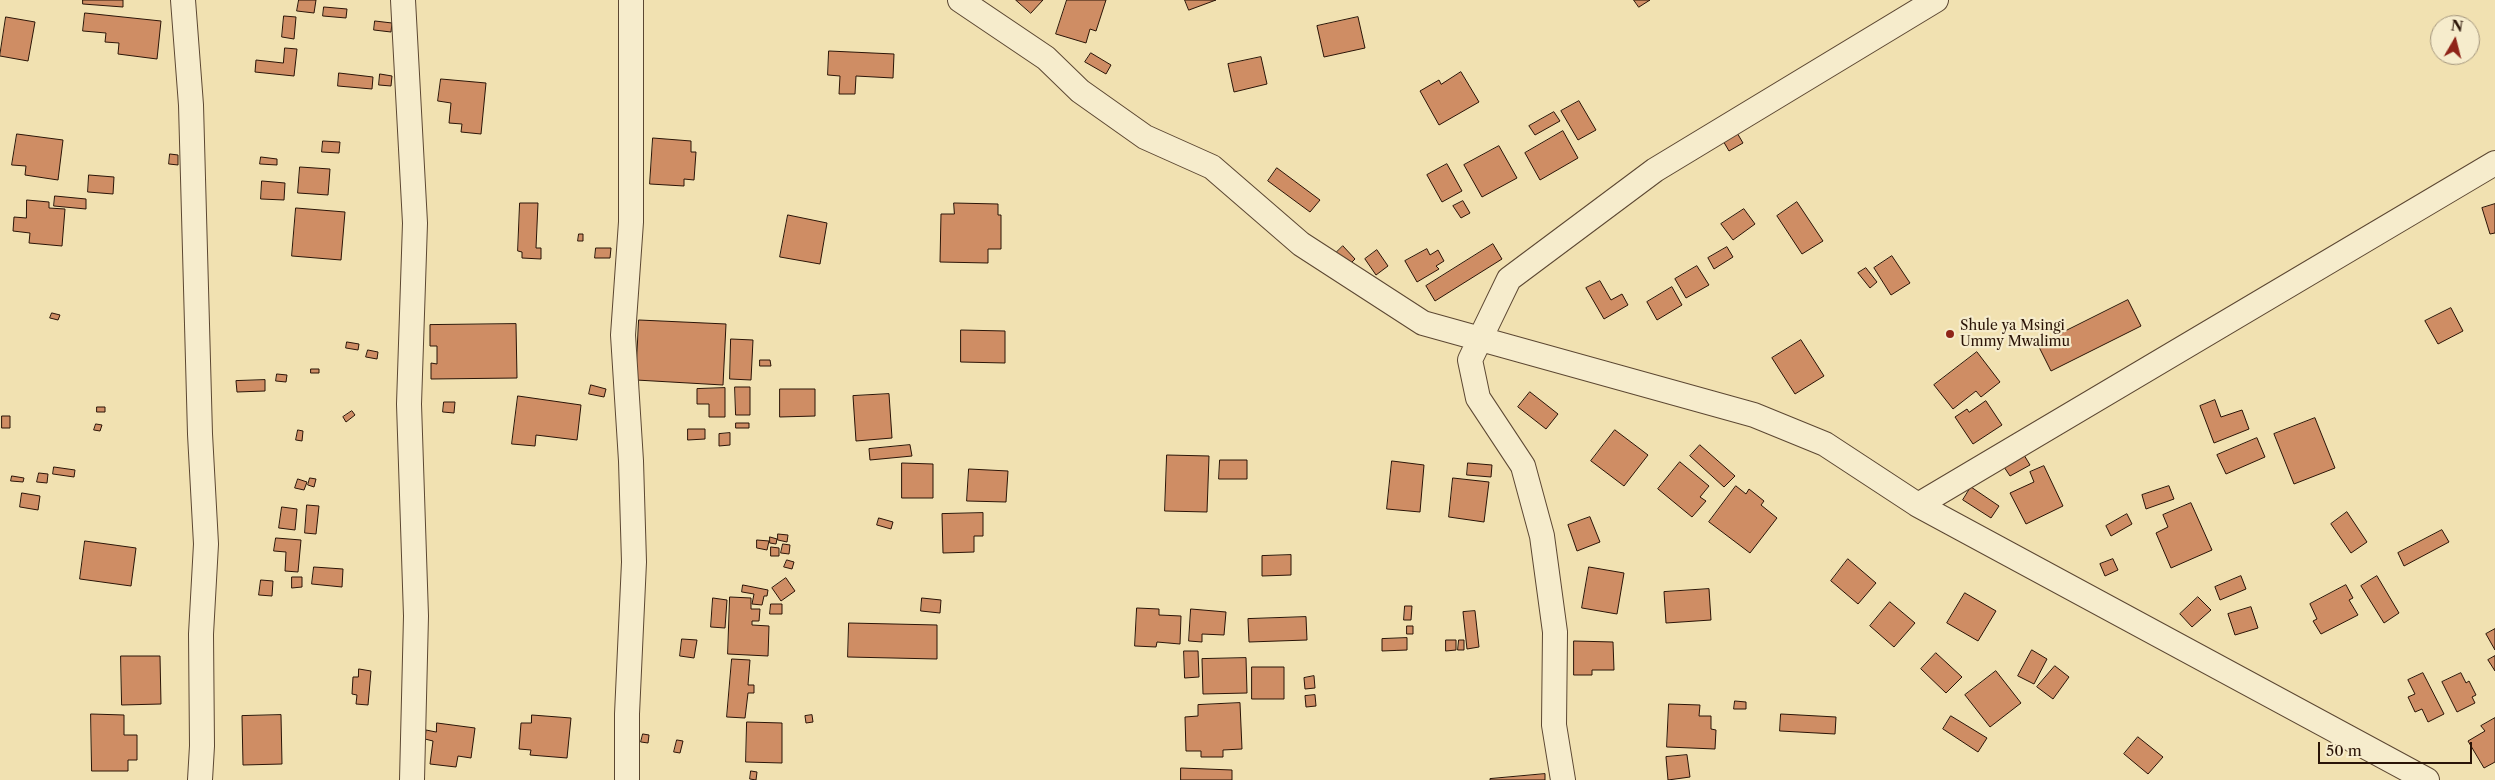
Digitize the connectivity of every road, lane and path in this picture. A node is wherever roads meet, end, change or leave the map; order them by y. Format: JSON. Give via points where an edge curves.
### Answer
{"nodes":[{"id":1,"x":182,"y":0,"type":"edge"},
{"id":2,"x":403,"y":0,"type":"edge"},
{"id":3,"x":631,"y":0,"type":"edge"},
{"id":4,"x":960,"y":0,"type":"edge"},
{"id":5,"x":1936,"y":0,"type":"edge"},
{"id":6,"x":2495,"y":163,"type":"edge"},
{"id":7,"x":1480,"y":339,"type":"junction"},
{"id":8,"x":1918,"y":504,"type":"junction"},
{"id":9,"x":200,"y":780,"type":"edge"},
{"id":10,"x":412,"y":780,"type":"edge"},
{"id":11,"x":627,"y":780,"type":"edge"},
{"id":12,"x":1563,"y":780,"type":"edge"},
{"id":13,"x":2427,"y":780,"type":"edge"}],
"edges":[{"from":1,"to":9,"type":"street","via":[[191,105],[206,544],[201,634]]},
{"from":2,"to":10,"type":"street","via":[[415,223],[409,404],[416,616]]},
{"from":3,"to":11,"type":"street","via":[[632,222],[623,335],[634,562]]},
{"from":4,"to":7,"type":"street","via":[[1046,58],[1080,91],[1145,137],[1212,167],[1301,244],[1423,323]]},
{"from":5,"to":7,"type":"street","via":[[1655,170],[1509,279]]},
{"from":6,"to":8,"type":"street"},
{"from":7,"to":8,"type":"street","via":[[1754,416],[1825,444]]},
{"from":7,"to":12,"type":"street","via":[[1470,360],[1478,398],[1524,466],[1542,536],[1555,632],[1554,725]]},
{"from":8,"to":13,"type":"street"}]}
